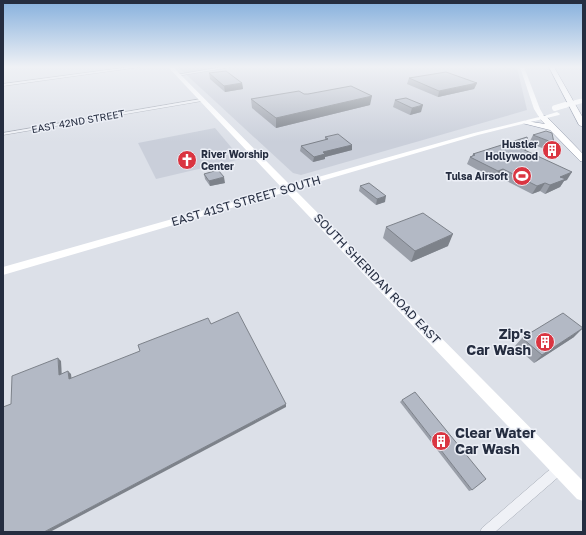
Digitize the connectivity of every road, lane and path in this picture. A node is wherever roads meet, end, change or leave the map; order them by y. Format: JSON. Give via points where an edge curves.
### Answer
{"nodes":[{"id":1,"x":193,"y":92,"type":"edge"},
{"id":2,"x":530,"y":92,"type":"edge"},
{"id":3,"x":565,"y":92,"type":"edge"},
{"id":4,"x":577,"y":96,"type":"dead end"},
{"id":5,"x":201,"y":100,"type":"junction"},
{"id":6,"x":583,"y":100,"type":"edge"},
{"id":7,"x":583,"y":107,"type":"edge"},
{"id":8,"x":556,"y":111,"type":"junction"},
{"id":9,"x":542,"y":115,"type":"junction"},
{"id":10,"x":526,"y":123,"type":"junction"},
{"id":11,"x":583,"y":125,"type":"edge"},
{"id":12,"x":553,"y":128,"type":"junction"},
{"id":13,"x":490,"y":130,"type":"junction"},
{"id":14,"x":3,"y":134,"type":"edge"},
{"id":15,"x":583,"y":159,"type":"edge"},
{"id":16,"x":288,"y":189,"type":"junction"},
{"id":17,"x":3,"y":271,"type":"edge"},
{"id":18,"x":560,"y":468,"type":"junction"},
{"id":19,"x":583,"y":492,"type":"edge"},
{"id":20,"x":486,"y":532,"type":"edge"}],
"edges":[{"from":1,"to":5,"type":"main road","name":"SOUTH SHERIDAN ROAD EAST"},
{"from":2,"to":9,"type":"main road","via":[[536,109]]},
{"from":3,"to":11,"type":"highway"},
{"from":4,"to":7,"type":"highway"},
{"from":5,"to":14,"type":"street","name":"EAST 42ND STREET"},
{"from":5,"to":16,"type":"main road","name":"SOUTH SHERIDAN ROAD EAST"},
{"from":6,"to":8,"type":"main road","name":"EAST 41ST STREET SOUTH","bridge":true},
{"from":7,"to":8,"type":"main road","name":"EAST 41ST STREET SOUTH"},
{"from":8,"to":9,"type":"main road","name":"EAST 41ST STREET SOUTH"},
{"from":9,"to":10,"type":"main road","name":"EAST 41ST STREET SOUTH"},
{"from":9,"to":12,"type":"highway"},
{"from":9,"to":13,"type":"main road","name":"EAST 41ST STREET SOUTH"},
{"from":10,"to":12,"type":"highway"},
{"from":10,"to":13,"type":"main road","name":"EAST 41ST STREET SOUTH"},
{"from":12,"to":15,"type":"highway"},
{"from":13,"to":16,"type":"main road","name":"EAST 41ST STREET SOUTH"},
{"from":16,"to":17,"type":"main road","name":"EAST 41ST STREET SOUTH"},
{"from":16,"to":18,"type":"main road","name":"SOUTH SHERIDAN ROAD EAST"},
{"from":18,"to":19,"type":"main road","name":"SOUTH SHERIDAN ROAD EAST"},
{"from":18,"to":20,"type":"street"}]}
